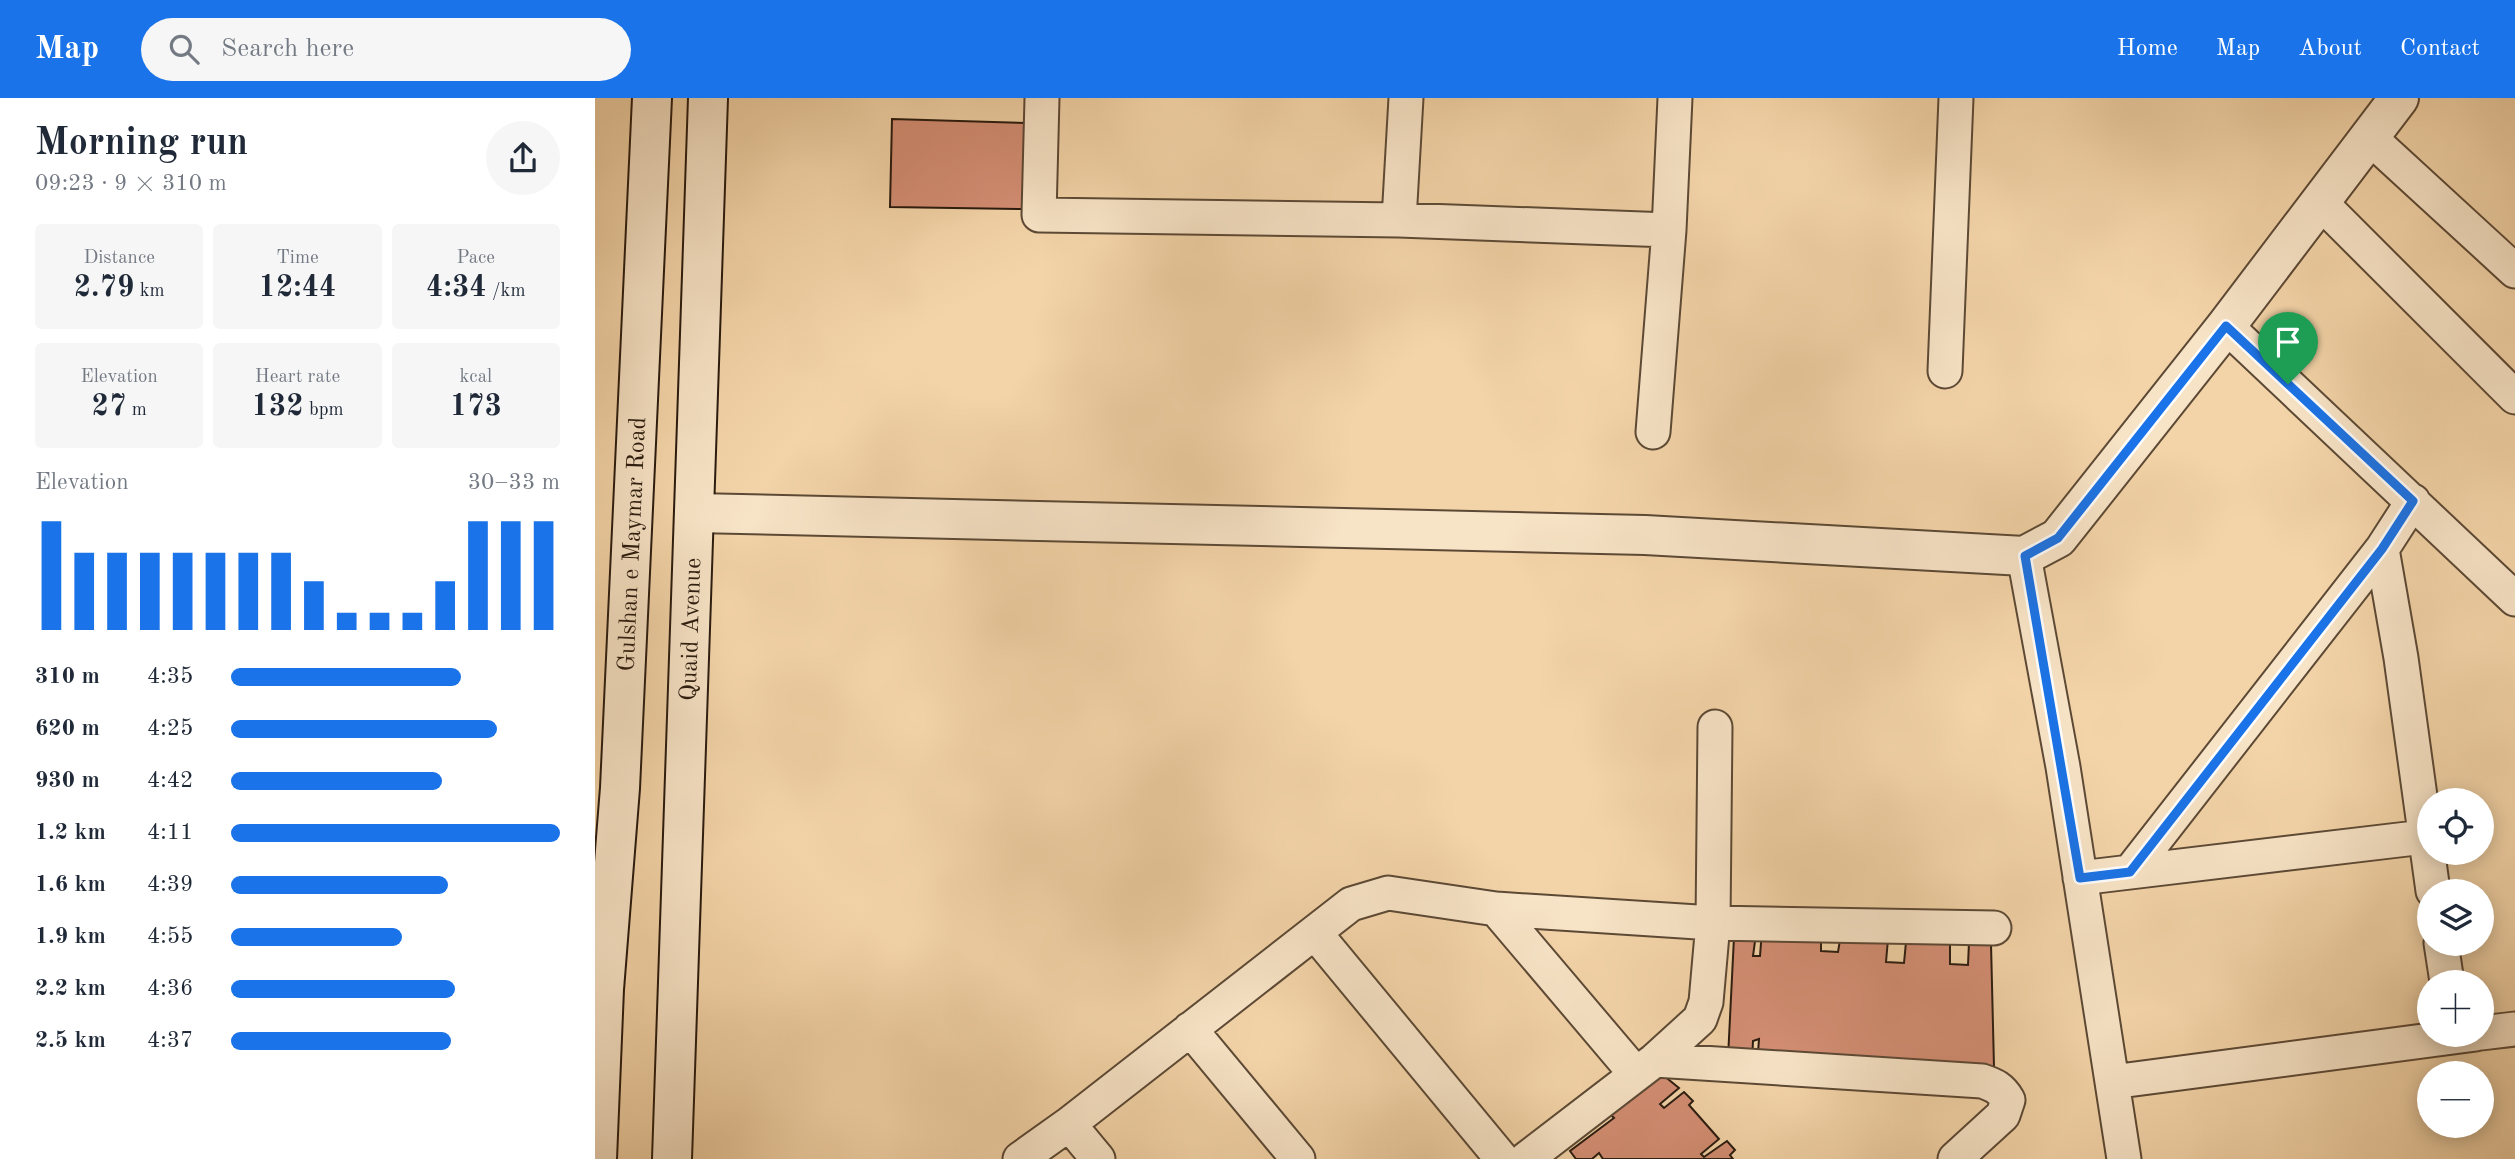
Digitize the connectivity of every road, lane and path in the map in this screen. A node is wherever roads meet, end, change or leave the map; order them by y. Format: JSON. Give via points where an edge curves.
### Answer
{"nodes":[{"id":1,"x":652,"y":98,"type":"edge"},
{"id":2,"x":708,"y":98,"type":"edge"},
{"id":3,"x":1042,"y":98,"type":"edge"},
{"id":4,"x":1406,"y":98,"type":"edge"},
{"id":5,"x":1675,"y":98,"type":"edge"},
{"id":6,"x":1957,"y":98,"type":"edge"},
{"id":7,"x":2399,"y":98,"type":"edge"},
{"id":8,"x":2369,"y":137,"type":"junction"},
{"id":9,"x":2320,"y":202,"type":"junction"},
{"id":10,"x":1399,"y":220,"type":"junction"},
{"id":11,"x":1669,"y":230,"type":"junction"},
{"id":12,"x":2515,"y":271,"type":"edge"},
{"id":13,"x":2226,"y":326,"type":"junction"},
{"id":14,"x":1945,"y":372,"type":"dead end"},
{"id":15,"x":2515,"y":397,"type":"edge"},
{"id":16,"x":1653,"y":432,"type":"dead end"},
{"id":17,"x":2413,"y":501,"type":"junction"},
{"id":18,"x":695,"y":513,"type":"junction"},
{"id":19,"x":2382,"y":549,"type":"junction"},
{"id":20,"x":2025,"y":556,"type":"junction"},
{"id":21,"x":2515,"y":599,"type":"edge"},
{"id":22,"x":1715,"y":727,"type":"dead end"},
{"id":23,"x":607,"y":787,"type":"edge"},
{"id":24,"x":2418,"y":788,"type":"edge"},
{"id":25,"x":2417,"y":838,"type":"edge"},
{"id":26,"x":2130,"y":872,"type":"junction"},
{"id":27,"x":2080,"y":878,"type":"junction"},
{"id":28,"x":1496,"y":909,"type":"junction"},
{"id":29,"x":1713,"y":923,"type":"junction"},
{"id":30,"x":1994,"y":928,"type":"dead end"},
{"id":31,"x":1315,"y":933,"type":"junction"},
{"id":32,"x":600,"y":988,"type":"edge"},
{"id":33,"x":1190,"y":1029,"type":"junction"},
{"id":34,"x":2515,"y":1029,"type":"edge"},
{"id":35,"x":2494,"y":1032,"type":"edge"},
{"id":36,"x":2417,"y":1042,"type":"edge"},
{"id":37,"x":1645,"y":1067,"type":"junction"},
{"id":38,"x":2112,"y":1082,"type":"junction"},
{"id":39,"x":1069,"y":1124,"type":"junction"},
{"id":40,"x":1540,"y":1155,"type":"edge"},
{"id":41,"x":597,"y":1159,"type":"edge"},
{"id":42,"x":672,"y":1159,"type":"edge"},
{"id":43,"x":1020,"y":1159,"type":"edge"},
{"id":44,"x":1098,"y":1159,"type":"edge"},
{"id":45,"x":1298,"y":1159,"type":"edge"},
{"id":46,"x":1502,"y":1159,"type":"edge"},
{"id":47,"x":1955,"y":1159,"type":"edge"},
{"id":48,"x":2125,"y":1159,"type":"edge"}],
"edges":[{"from":1,"to":23,"type":"main road","name":"Gulshan e Maymar Road"},
{"from":2,"to":18,"type":"main road","name":"Quaid Avenue"},
{"from":3,"to":10,"type":"street","via":[[1039,215]]},
{"from":4,"to":10,"type":"street"},
{"from":5,"to":11,"type":"street"},
{"from":6,"to":14,"type":"street"},
{"from":7,"to":8,"type":"main road"},
{"from":8,"to":9,"type":"main road"},
{"from":8,"to":12,"type":"street"},
{"from":9,"to":13,"type":"main road"},
{"from":9,"to":15,"type":"street"},
{"from":10,"to":11,"type":"street"},
{"from":11,"to":16,"type":"street"},
{"from":13,"to":17,"type":"street"},
{"from":13,"to":20,"type":"main road","via":[[2058,538]]},
{"from":17,"to":19,"type":"street"},
{"from":17,"to":21,"type":"street"},
{"from":18,"to":20,"type":"main road","via":[[1645,535]]},
{"from":18,"to":42,"type":"main road","name":"Quaid Avenue"},
{"from":19,"to":24,"type":"street"},
{"from":19,"to":26,"type":"street"},
{"from":20,"to":27,"type":"street"},
{"from":22,"to":29,"type":"street"},
{"from":23,"to":32,"type":"main road","name":"Gulshan e Maymar Road"},
{"from":25,"to":26,"type":"street"},
{"from":26,"to":27,"type":"street"},
{"from":27,"to":38,"type":"street"},
{"from":28,"to":29,"type":"street"},
{"from":28,"to":31,"type":"street","via":[[1388,893],[1351,904]]},
{"from":28,"to":37,"type":"street"},
{"from":29,"to":30,"type":"street"},
{"from":29,"to":37,"type":"street","via":[[1706,1002],[1700,1019]]},
{"from":31,"to":33,"type":"street"},
{"from":31,"to":46,"type":"street"},
{"from":32,"to":41,"type":"main road","name":"Gulshan e Maymar Road"},
{"from":33,"to":39,"type":"street"},
{"from":33,"to":45,"type":"street"},
{"from":34,"to":35,"type":"street"},
{"from":36,"to":38,"type":"street"},
{"from":37,"to":40,"type":"street"},
{"from":37,"to":47,"type":"street","via":[[1982,1080],[1994,1085],[2007,1100],[2003,1115]]},
{"from":38,"to":48,"type":"street"},
{"from":39,"to":43,"type":"street"},
{"from":39,"to":44,"type":"street"}]}
